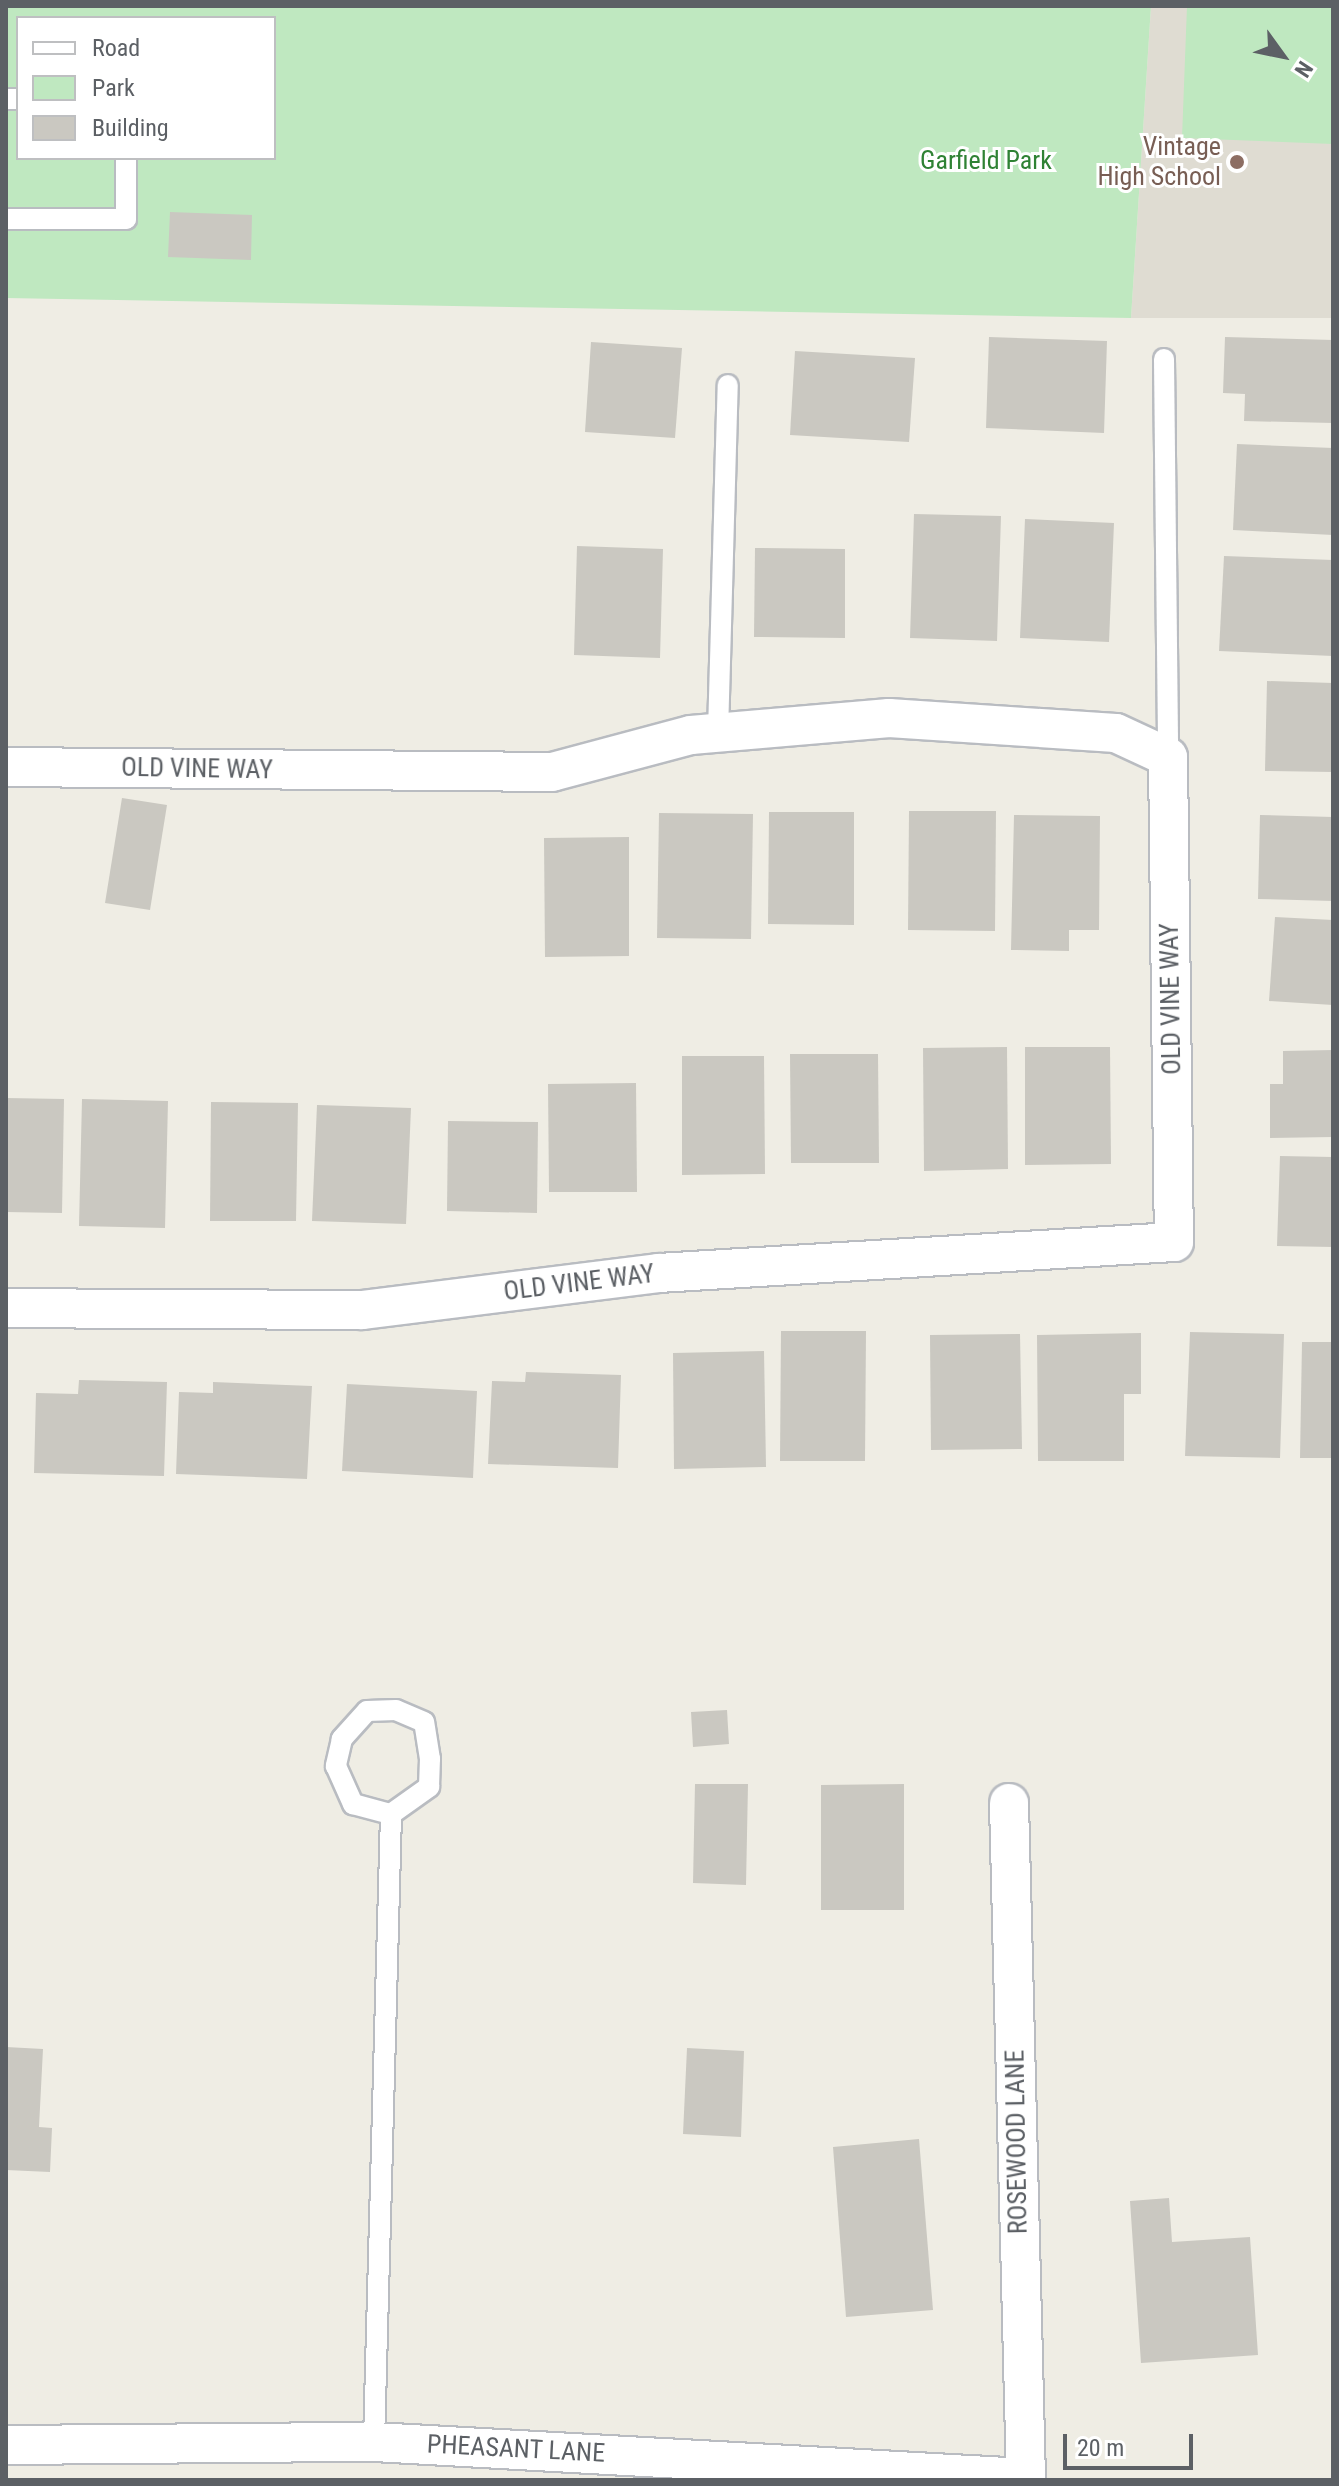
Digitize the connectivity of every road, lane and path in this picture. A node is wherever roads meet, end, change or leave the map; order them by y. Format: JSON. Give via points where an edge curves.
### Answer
{"nodes":[{"id":1,"x":126,"y":160,"type":"edge"},
{"id":2,"x":6,"y":219,"type":"edge"},
{"id":3,"x":1164,"y":359,"type":"dead end"},
{"id":4,"x":728,"y":385,"type":"dead end"},
{"id":5,"x":718,"y":733,"type":"junction"},
{"id":6,"x":1168,"y":757,"type":"junction"},
{"id":7,"x":6,"y":767,"type":"edge"},
{"id":8,"x":6,"y":1308,"type":"edge"},
{"id":9,"x":1009,"y":1803,"type":"dead end"},
{"id":10,"x":391,"y":1814,"type":"junction"},
{"id":11,"x":374,"y":2442,"type":"junction"},
{"id":12,"x":6,"y":2445,"type":"edge"},
{"id":13,"x":1025,"y":2479,"type":"edge"}],
"edges":[{"from":1,"to":2,"type":"lane","via":[[126,219]]},
{"from":3,"to":6,"type":"lane"},
{"from":4,"to":5,"type":"lane"},
{"from":5,"to":6,"type":"street","name":"OLD VINE WAY","via":[[889,718],[1116,733]]},
{"from":5,"to":7,"type":"street","name":"OLD VINE WAY","via":[[552,772]]},
{"from":6,"to":8,"type":"street","name":"OLD VINE WAY","via":[[1174,1242],[659,1273],[362,1310]]},
{"from":9,"to":13,"type":"street","name":"ROSEWOOD LANE"},
{"from":10,"to":10,"type":"lane","via":[[429,1787],[424,1722],[396,1710],[367,1711],[342,1739],[336,1766],[353,1804]]},
{"from":10,"to":11,"type":"lane"},
{"from":11,"to":12,"type":"street","name":"PHEASANT LANE"},
{"from":11,"to":13,"type":"street","name":"PHEASANT LANE"}]}
